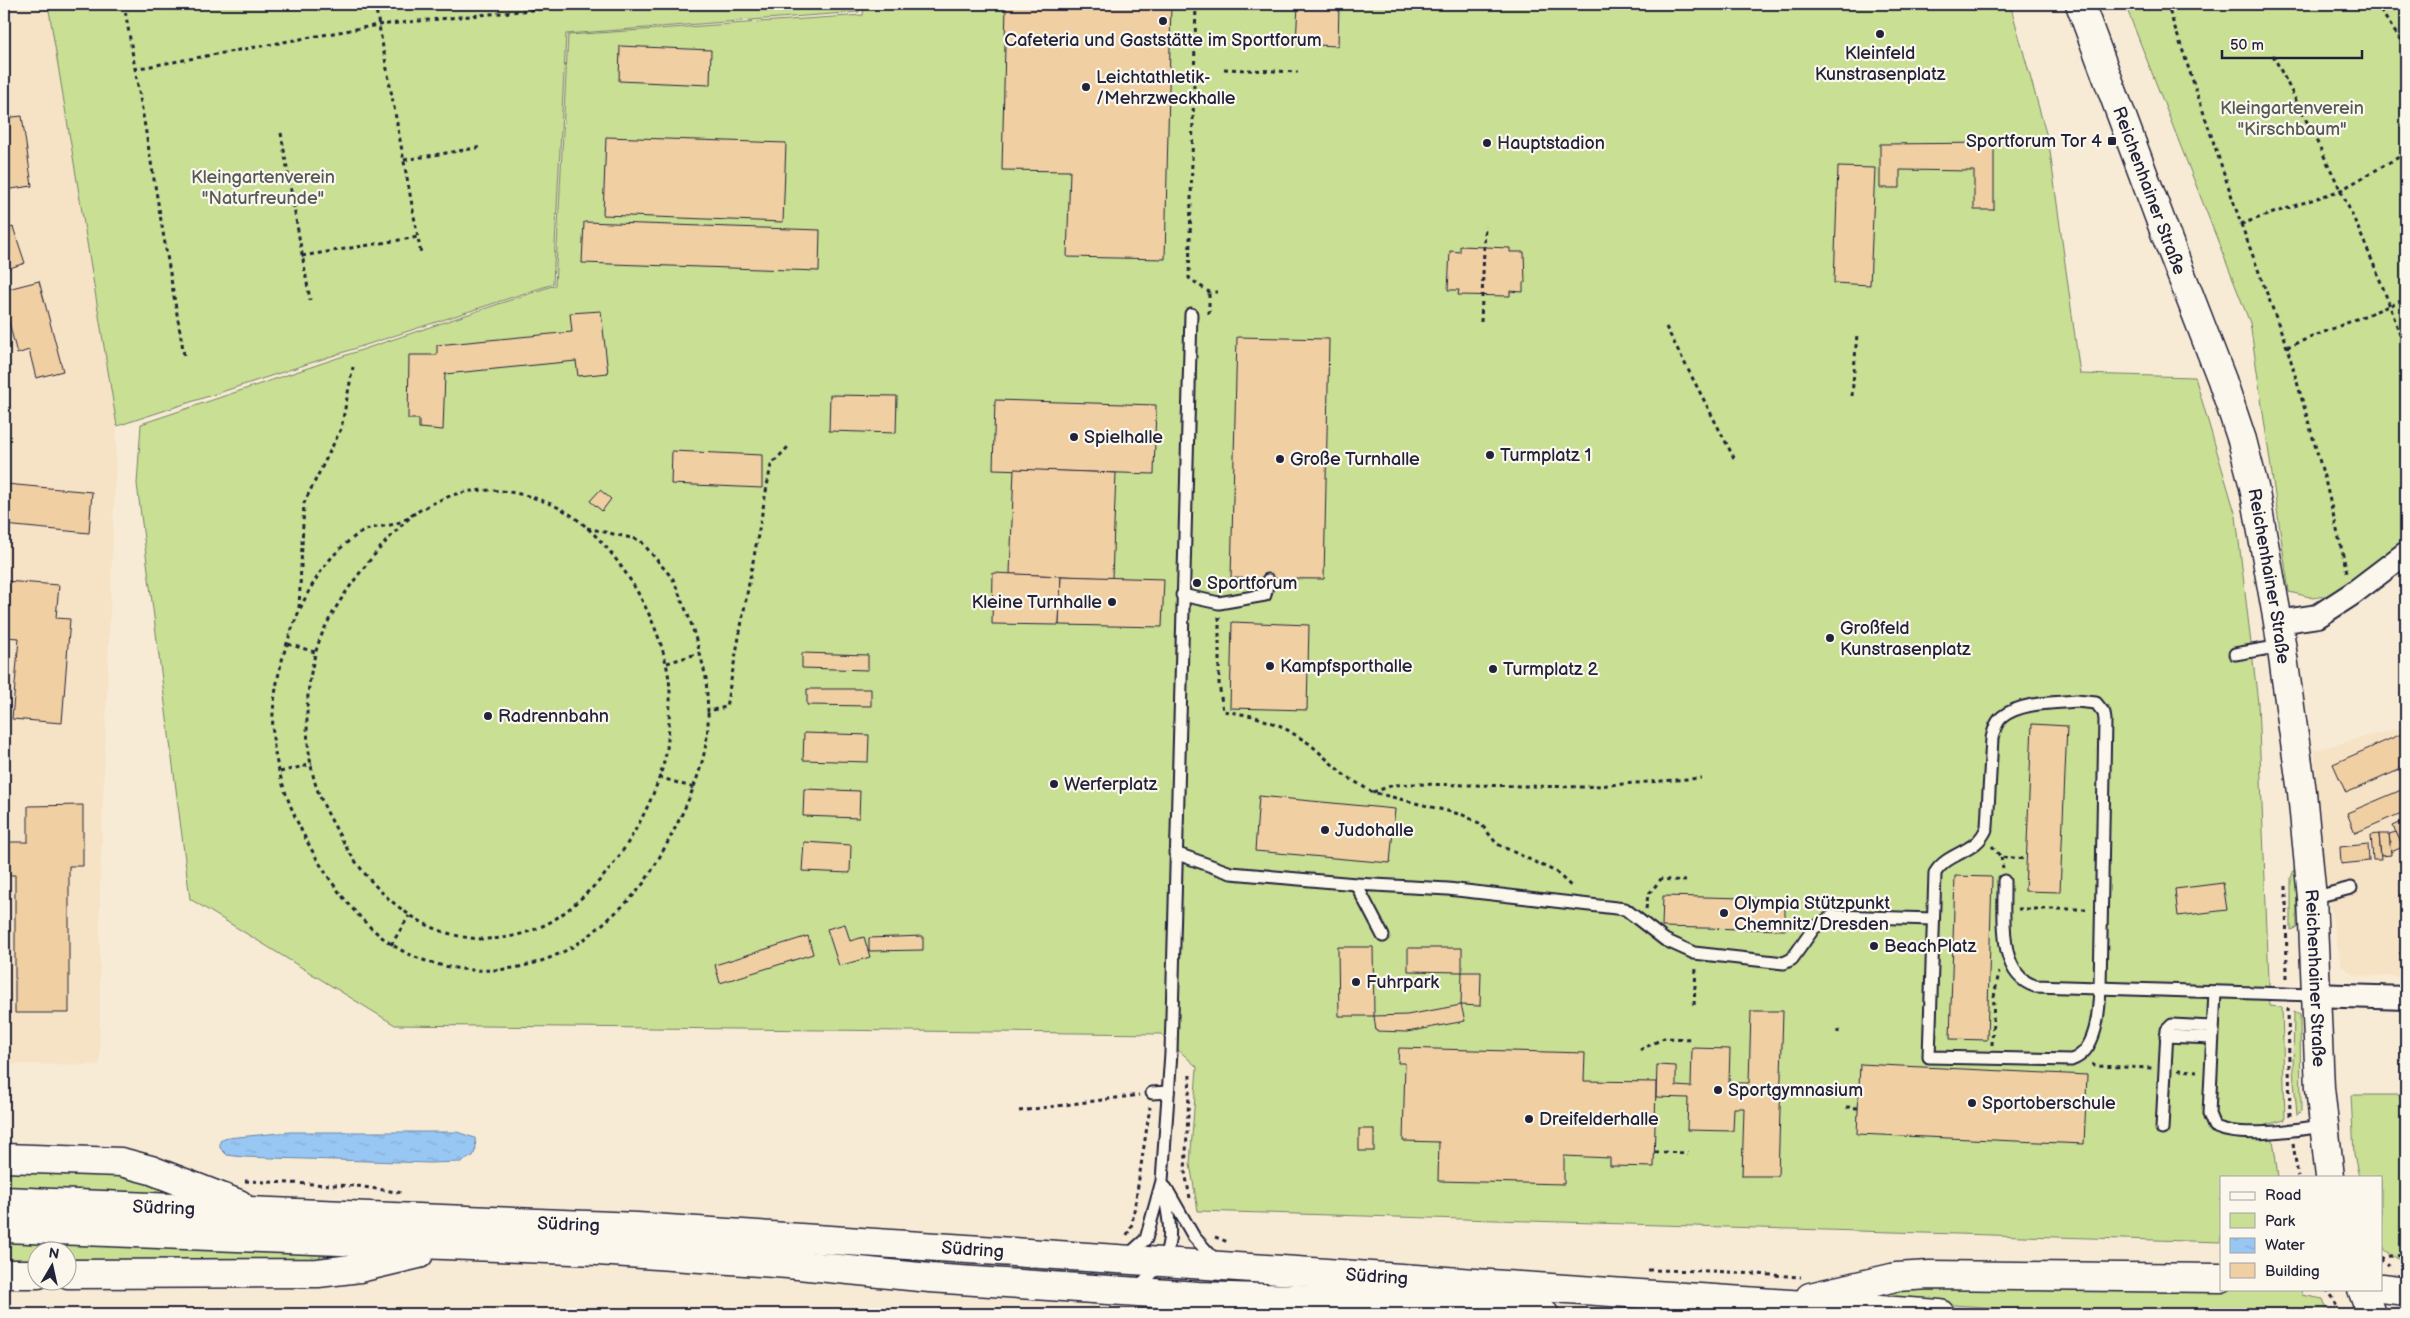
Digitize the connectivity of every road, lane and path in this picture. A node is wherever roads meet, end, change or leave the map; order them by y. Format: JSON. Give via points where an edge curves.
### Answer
{"nodes":[{"id":1,"x":124,"y":4,"type":"edge"},
{"id":2,"x":375,"y":4,"type":"edge"},
{"id":3,"x":652,"y":4,"type":"edge"},
{"id":4,"x":671,"y":4,"type":"edge"},
{"id":5,"x":1196,"y":4,"type":"edge"},
{"id":6,"x":2080,"y":4,"type":"edge"},
{"id":7,"x":2167,"y":4,"type":"edge"},
{"id":8,"x":2376,"y":4,"type":"edge"},
{"id":9,"x":378,"y":25,"type":"junction"},
{"id":10,"x":2406,"y":48,"type":"edge"},
{"id":11,"x":2273,"y":55,"type":"dead end"},
{"id":12,"x":134,"y":69,"type":"junction"},
{"id":13,"x":1224,"y":69,"type":"dead end"},
{"id":14,"x":1298,"y":72,"type":"dead end"},
{"id":15,"x":280,"y":133,"type":"dead end"},
{"id":16,"x":482,"y":147,"type":"dead end"},
{"id":17,"x":2406,"y":153,"type":"edge"},
{"id":18,"x":404,"y":160,"type":"junction"},
{"id":19,"x":2341,"y":190,"type":"junction"},
{"id":20,"x":2241,"y":224,"type":"junction"},
{"id":21,"x":1485,"y":226,"type":"dead end"},
{"id":22,"x":418,"y":238,"type":"junction"},
{"id":23,"x":421,"y":254,"type":"dead end"},
{"id":24,"x":302,"y":256,"type":"junction"},
{"id":25,"x":1209,"y":292,"type":"junction"},
{"id":26,"x":1218,"y":292,"type":"dead end"},
{"id":27,"x":2406,"y":299,"type":"edge"},
{"id":28,"x":310,"y":300,"type":"dead end"},
{"id":29,"x":2392,"y":306,"type":"junction"},
{"id":30,"x":1191,"y":314,"type":"dead end"},
{"id":31,"x":1208,"y":314,"type":"dead end"},
{"id":32,"x":1481,"y":322,"type":"dead end"},
{"id":33,"x":1666,"y":327,"type":"dead end"},
{"id":34,"x":1857,"y":334,"type":"dead end"},
{"id":35,"x":2287,"y":347,"type":"junction"},
{"id":36,"x":2406,"y":354,"type":"edge"},
{"id":37,"x":184,"y":355,"type":"dead end"},
{"id":38,"x":353,"y":367,"type":"dead end"},
{"id":39,"x":1852,"y":396,"type":"dead end"},
{"id":40,"x":788,"y":447,"type":"dead end"},
{"id":41,"x":1734,"y":458,"type":"dead end"},
{"id":42,"x":415,"y":513,"type":"junction"},
{"id":43,"x":587,"y":528,"type":"junction"},
{"id":44,"x":2406,"y":553,"type":"edge"},
{"id":45,"x":1268,"y":580,"type":"dead end"},
{"id":46,"x":2352,"y":594,"type":"junction"},
{"id":47,"x":1182,"y":595,"type":"junction"},
{"id":48,"x":1218,"y":603,"type":"junction"},
{"id":49,"x":299,"y":612,"type":"junction"},
{"id":50,"x":2280,"y":634,"type":"junction"},
{"id":51,"x":288,"y":644,"type":"junction"},
{"id":52,"x":316,"y":652,"type":"junction"},
{"id":53,"x":700,"y":653,"type":"junction"},
{"id":54,"x":2235,"y":654,"type":"dead end"},
{"id":55,"x":667,"y":663,"type":"junction"},
{"id":56,"x":708,"y":711,"type":"junction"},
{"id":57,"x":312,"y":764,"type":"junction"},
{"id":58,"x":280,"y":772,"type":"junction"},
{"id":59,"x":659,"y":777,"type":"junction"},
{"id":60,"x":1700,"y":778,"type":"dead end"},
{"id":61,"x":694,"y":788,"type":"junction"},
{"id":62,"x":1372,"y":792,"type":"junction"},
{"id":63,"x":1983,"y":836,"type":"junction"},
{"id":64,"x":1176,"y":853,"type":"junction"},
{"id":65,"x":2026,"y":859,"type":"dead end"},
{"id":66,"x":1686,"y":881,"type":"dead end"},
{"id":67,"x":2004,"y":881,"type":"dead end"},
{"id":68,"x":1356,"y":884,"type":"junction"},
{"id":69,"x":2351,"y":888,"type":"dead end"},
{"id":70,"x":2312,"y":898,"type":"junction"},
{"id":71,"x":1592,"y":905,"type":"junction"},
{"id":72,"x":2004,"y":908,"type":"junction"},
{"id":73,"x":2101,"y":909,"type":"junction"},
{"id":74,"x":409,"y":916,"type":"junction"},
{"id":75,"x":1933,"y":919,"type":"junction"},
{"id":76,"x":1644,"y":924,"type":"junction"},
{"id":77,"x":1383,"y":936,"type":"dead end"},
{"id":78,"x":391,"y":945,"type":"junction"},
{"id":79,"x":2400,"y":952,"type":"dead end"},
{"id":80,"x":2406,"y":960,"type":"edge"},
{"id":81,"x":1694,"y":980,"type":"dead end"},
{"id":82,"x":2100,"y":988,"type":"junction"},
{"id":83,"x":2215,"y":992,"type":"junction"},
{"id":84,"x":2314,"y":995,"type":"junction"},
{"id":85,"x":1994,"y":996,"type":"dead end"},
{"id":86,"x":2406,"y":998,"type":"edge"},
{"id":87,"x":1694,"y":1005,"type":"dead end"},
{"id":88,"x":1838,"y":1025,"type":"dead end"},
{"id":89,"x":1838,"y":1033,"type":"dead end"},
{"id":90,"x":2212,"y":1033,"type":"junction"},
{"id":91,"x":1693,"y":1039,"type":"dead end"},
{"id":92,"x":1640,"y":1050,"type":"dead end"},
{"id":93,"x":2081,"y":1056,"type":"junction"},
{"id":94,"x":1992,"y":1058,"type":"junction"},
{"id":95,"x":2164,"y":1069,"type":"junction"},
{"id":96,"x":2209,"y":1071,"type":"junction"},
{"id":97,"x":1190,"y":1075,"type":"dead end"},
{"id":98,"x":1847,"y":1087,"type":"dead end"},
{"id":99,"x":1859,"y":1088,"type":"dead end"},
{"id":100,"x":1168,"y":1092,"type":"junction"},
{"id":101,"x":1152,"y":1093,"type":"junction"},
{"id":102,"x":1792,"y":1095,"type":"dead end"},
{"id":103,"x":1797,"y":1095,"type":"dead end"},
{"id":104,"x":1846,"y":1107,"type":"dead end"},
{"id":105,"x":1858,"y":1108,"type":"dead end"},
{"id":106,"x":1018,"y":1111,"type":"dead end"},
{"id":107,"x":2323,"y":1126,"type":"junction"},
{"id":108,"x":2162,"y":1129,"type":"dead end"},
{"id":109,"x":1655,"y":1152,"type":"dead end"},
{"id":110,"x":1688,"y":1153,"type":"dead end"},
{"id":111,"x":4,"y":1158,"type":"edge"},
{"id":112,"x":2330,"y":1176,"type":"edge"},
{"id":113,"x":237,"y":1180,"type":"dead end"},
{"id":114,"x":1162,"y":1181,"type":"junction"},
{"id":115,"x":405,"y":1193,"type":"dead end"},
{"id":116,"x":4,"y":1201,"type":"edge"},
{"id":117,"x":1190,"y":1202,"type":"dead end"},
{"id":118,"x":254,"y":1211,"type":"junction"},
{"id":119,"x":4,"y":1228,"type":"edge"},
{"id":120,"x":1194,"y":1237,"type":"junction"},
{"id":121,"x":1146,"y":1239,"type":"junction"},
{"id":122,"x":456,"y":1245,"type":"junction"},
{"id":123,"x":2406,"y":1255,"type":"edge"},
{"id":124,"x":1228,"y":1256,"type":"junction"},
{"id":125,"x":2382,"y":1256,"type":"edge"},
{"id":126,"x":1122,"y":1260,"type":"junction"},
{"id":127,"x":1162,"y":1262,"type":"junction"},
{"id":128,"x":1645,"y":1270,"type":"dead end"},
{"id":129,"x":4,"y":1274,"type":"edge"},
{"id":130,"x":28,"y":1274,"type":"edge"},
{"id":131,"x":78,"y":1274,"type":"edge"},
{"id":132,"x":1802,"y":1277,"type":"dead end"},
{"id":133,"x":2220,"y":1278,"type":"edge"},
{"id":134,"x":2382,"y":1288,"type":"edge"},
{"id":135,"x":2327,"y":1290,"type":"edge"},
{"id":136,"x":2362,"y":1290,"type":"edge"},
{"id":137,"x":1131,"y":1291,"type":"junction"},
{"id":138,"x":2406,"y":1291,"type":"edge"},
{"id":139,"x":1774,"y":1303,"type":"junction"},
{"id":140,"x":1544,"y":1314,"type":"edge"},
{"id":141,"x":1940,"y":1314,"type":"edge"},
{"id":142,"x":2340,"y":1314,"type":"edge"},
{"id":143,"x":2371,"y":1314,"type":"edge"}],
"edges":[{"from":1,"to":12,"type":"path"},
{"from":2,"to":9,"type":"path"},
{"from":3,"to":4,"type":"path"},
{"from":3,"to":9,"type":"path","via":[[572,6]]},
{"from":5,"to":25,"type":"path","via":[[1188,278]]},
{"from":6,"to":50,"type":"main road","name":"Reichenhainer Straße","via":[[2242,440],[2254,487]]},
{"from":7,"to":20,"type":"path"},
{"from":8,"to":10,"type":"path"},
{"from":9,"to":12,"type":"path"},
{"from":9,"to":18,"type":"path"},
{"from":11,"to":19,"type":"path"},
{"from":12,"to":37,"type":"path"},
{"from":13,"to":14,"type":"path"},
{"from":15,"to":24,"type":"path"},
{"from":16,"to":18,"type":"path"},
{"from":17,"to":19,"type":"path"},
{"from":18,"to":22,"type":"path"},
{"from":19,"to":20,"type":"path"},
{"from":19,"to":29,"type":"path"},
{"from":20,"to":35,"type":"path"},
{"from":21,"to":32,"type":"path"},
{"from":22,"to":23,"type":"path"},
{"from":22,"to":24,"type":"path"},
{"from":24,"to":28,"type":"path"},
{"from":25,"to":26,"type":"path"},
{"from":25,"to":31,"type":"path"},
{"from":27,"to":29,"type":"path"},
{"from":29,"to":35,"type":"path"},
{"from":29,"to":36,"type":"path"},
{"from":30,"to":47,"type":"lane"},
{"from":33,"to":41,"type":"path"},
{"from":34,"to":39,"type":"path"},
{"from":35,"to":46,"type":"path","via":[[2325,480]]},
{"from":38,"to":49,"type":"path","via":[[341,429],[304,503]]},
{"from":40,"to":56,"type":"path","via":[[771,465],[726,707]]},
{"from":42,"to":43,"type":"path","via":[[456,494],[512,492],[542,500],[568,512]]},
{"from":42,"to":49,"type":"path","via":[[389,528],[366,529],[335,554]]},
{"from":42,"to":52,"type":"path","via":[[391,534],[367,564],[323,630]]},
{"from":43,"to":53,"type":"path","via":[[640,540],[673,579]]},
{"from":43,"to":55,"type":"path","via":[[621,567],[642,599],[660,638]]},
{"from":44,"to":46,"type":"street"},
{"from":45,"to":48,"type":"lane","via":[[1265,595]]},
{"from":46,"to":50,"type":"street","via":[[2318,616]]},
{"from":47,"to":48,"type":"lane"},
{"from":47,"to":64,"type":"lane"},
{"from":48,"to":62,"type":"path","via":[[1222,711],[1253,716],[1281,726],[1310,744],[1344,775]]},
{"from":49,"to":51,"type":"path"},
{"from":50,"to":54,"type":"lane"},
{"from":50,"to":70,"type":"main road","name":"Reichenhainer Straße","via":[[2302,792]]},
{"from":51,"to":52,"type":"path"},
{"from":51,"to":58,"type":"path","via":[[277,677],[273,736]]},
{"from":52,"to":57,"type":"path","via":[[306,711]]},
{"from":53,"to":55,"type":"path"},
{"from":53,"to":56,"type":"path","via":[[706,678]]},
{"from":55,"to":59,"type":"path","via":[[670,691],[667,747]]},
{"from":56,"to":61,"type":"path","via":[[709,732]]},
{"from":57,"to":58,"type":"path"},
{"from":57,"to":74,"type":"path","via":[[313,777],[324,805],[349,852],[390,902]]},
{"from":58,"to":78,"type":"path","via":[[285,794],[306,839],[333,885],[361,919]]},
{"from":59,"to":61,"type":"path"},
{"from":59,"to":74,"type":"path","via":[[631,839],[603,878],[569,910],[537,928],[505,937],[469,938],[435,929]]},
{"from":60,"to":62,"type":"path","via":[[1583,787],[1394,785]]},
{"from":61,"to":78,"type":"path","via":[[642,887],[590,936],[551,958],[519,968],[478,973],[435,964]]},
{"from":62,"to":71,"type":"path","via":[[1463,815],[1481,824],[1497,844],[1556,872]]},
{"from":63,"to":65,"type":"path","via":[[2001,857]]},
{"from":63,"to":73,"type":"lane","via":[[1992,738],[2001,717],[2022,708],[2076,701],[2096,703],[2105,720]]},
{"from":63,"to":75,"type":"lane","via":[[1976,844],[1940,866],[1934,881]]},
{"from":64,"to":68,"type":"lane","via":[[1231,872]]},
{"from":64,"to":100,"type":"lane"},
{"from":66,"to":76,"type":"path","via":[[1661,879],[1648,895]]},
{"from":67,"to":72,"type":"lane"},
{"from":68,"to":71,"type":"lane","via":[[1448,889]]},
{"from":68,"to":77,"type":"lane"},
{"from":69,"to":70,"type":"lane"},
{"from":70,"to":84,"type":"main road","name":"Reichenhainer Straße"},
{"from":71,"to":76,"type":"lane","via":[[1625,909]]},
{"from":72,"to":73,"type":"path"},
{"from":72,"to":82,"type":"lane","via":[[2005,949],[2021,979],[2035,986]]},
{"from":73,"to":82,"type":"lane"},
{"from":74,"to":78,"type":"path"},
{"from":75,"to":76,"type":"lane","via":[[1833,916],[1814,928],[1792,959],[1784,963],[1694,953],[1664,940]]},
{"from":75,"to":94,"type":"lane","via":[[1929,1057]]},
{"from":79,"to":80,"type":"path"},
{"from":81,"to":87,"type":"path"},
{"from":82,"to":83,"type":"lane"},
{"from":82,"to":93,"type":"lane","via":[[2098,1018]]},
{"from":83,"to":84,"type":"lane"},
{"from":83,"to":90,"type":"lane"},
{"from":84,"to":86,"type":"street"},
{"from":84,"to":107,"type":"main road","name":"Reichenhainer Straße"},
{"from":85,"to":94,"type":"path"},
{"from":88,"to":89,"type":"path"},
{"from":90,"to":95,"type":"lane","via":[[2169,1027]]},
{"from":90,"to":96,"type":"lane"},
{"from":91,"to":92,"type":"path","via":[[1664,1038]]},
{"from":93,"to":94,"type":"lane","via":[[2065,1061]]},
{"from":93,"to":95,"type":"path","via":[[2095,1066]]},
{"from":95,"to":96,"type":"path"},
{"from":95,"to":108,"type":"lane"},
{"from":96,"to":107,"type":"lane","via":[[2209,1114],[2211,1121],[2220,1129],[2263,1132]]},
{"from":97,"to":117,"type":"path","via":[[1185,1172]]},
{"from":98,"to":99,"type":"path"},
{"from":100,"to":101,"type":"lane"},
{"from":100,"to":114,"type":"lane"},
{"from":101,"to":106,"type":"path"},
{"from":101,"to":121,"type":"path","via":[[1132,1224],[1126,1238]]},
{"from":102,"to":103,"type":"path"},
{"from":104,"to":105,"type":"path"},
{"from":107,"to":112,"type":"main road","name":"Reichenhainer Straße"},
{"from":109,"to":110,"type":"path"},
{"from":111,"to":118,"type":"main road","via":[[121,1162],[159,1173]]},
{"from":113,"to":115,"type":"path","via":[[356,1186]]},
{"from":114,"to":120,"type":"lane"},
{"from":114,"to":121,"type":"lane"},
{"from":114,"to":127,"type":"lane","via":[[1171,1241]]},
{"from":116,"to":118,"type":"main road","name":"Südring"},
{"from":118,"to":126,"type":"main road","name":"Südring","via":[[637,1226]]},
{"from":119,"to":122,"type":"main road","name":"Südring"},
{"from":120,"to":124,"type":"lane"},
{"from":120,"to":124,"type":"path","via":[[1203,1230]]},
{"from":121,"to":126,"type":"lane"},
{"from":122,"to":131,"type":"main road","via":[[360,1268],[318,1272]]},
{"from":122,"to":137,"type":"main road","name":"Südring","via":[[718,1259]]},
{"from":123,"to":125,"type":"path"},
{"from":124,"to":127,"type":"main road","name":"Südring"},
{"from":124,"to":139,"type":"main road","name":"Südring"},
{"from":126,"to":127,"type":"main road","name":"Südring"},
{"from":127,"to":137,"type":"lane"},
{"from":128,"to":132,"type":"path","via":[[1712,1270]]},
{"from":129,"to":130,"type":"main road"},
{"from":133,"to":139,"type":"main road","via":[[1930,1275],[1896,1277]]},
{"from":134,"to":138,"type":"main road"},
{"from":135,"to":142,"type":"path"},
{"from":136,"to":143,"type":"main road"},
{"from":137,"to":140,"type":"main road","name":"Südring","via":[[1365,1301]]},
{"from":139,"to":141,"type":"main road","name":"Südring"}]}
